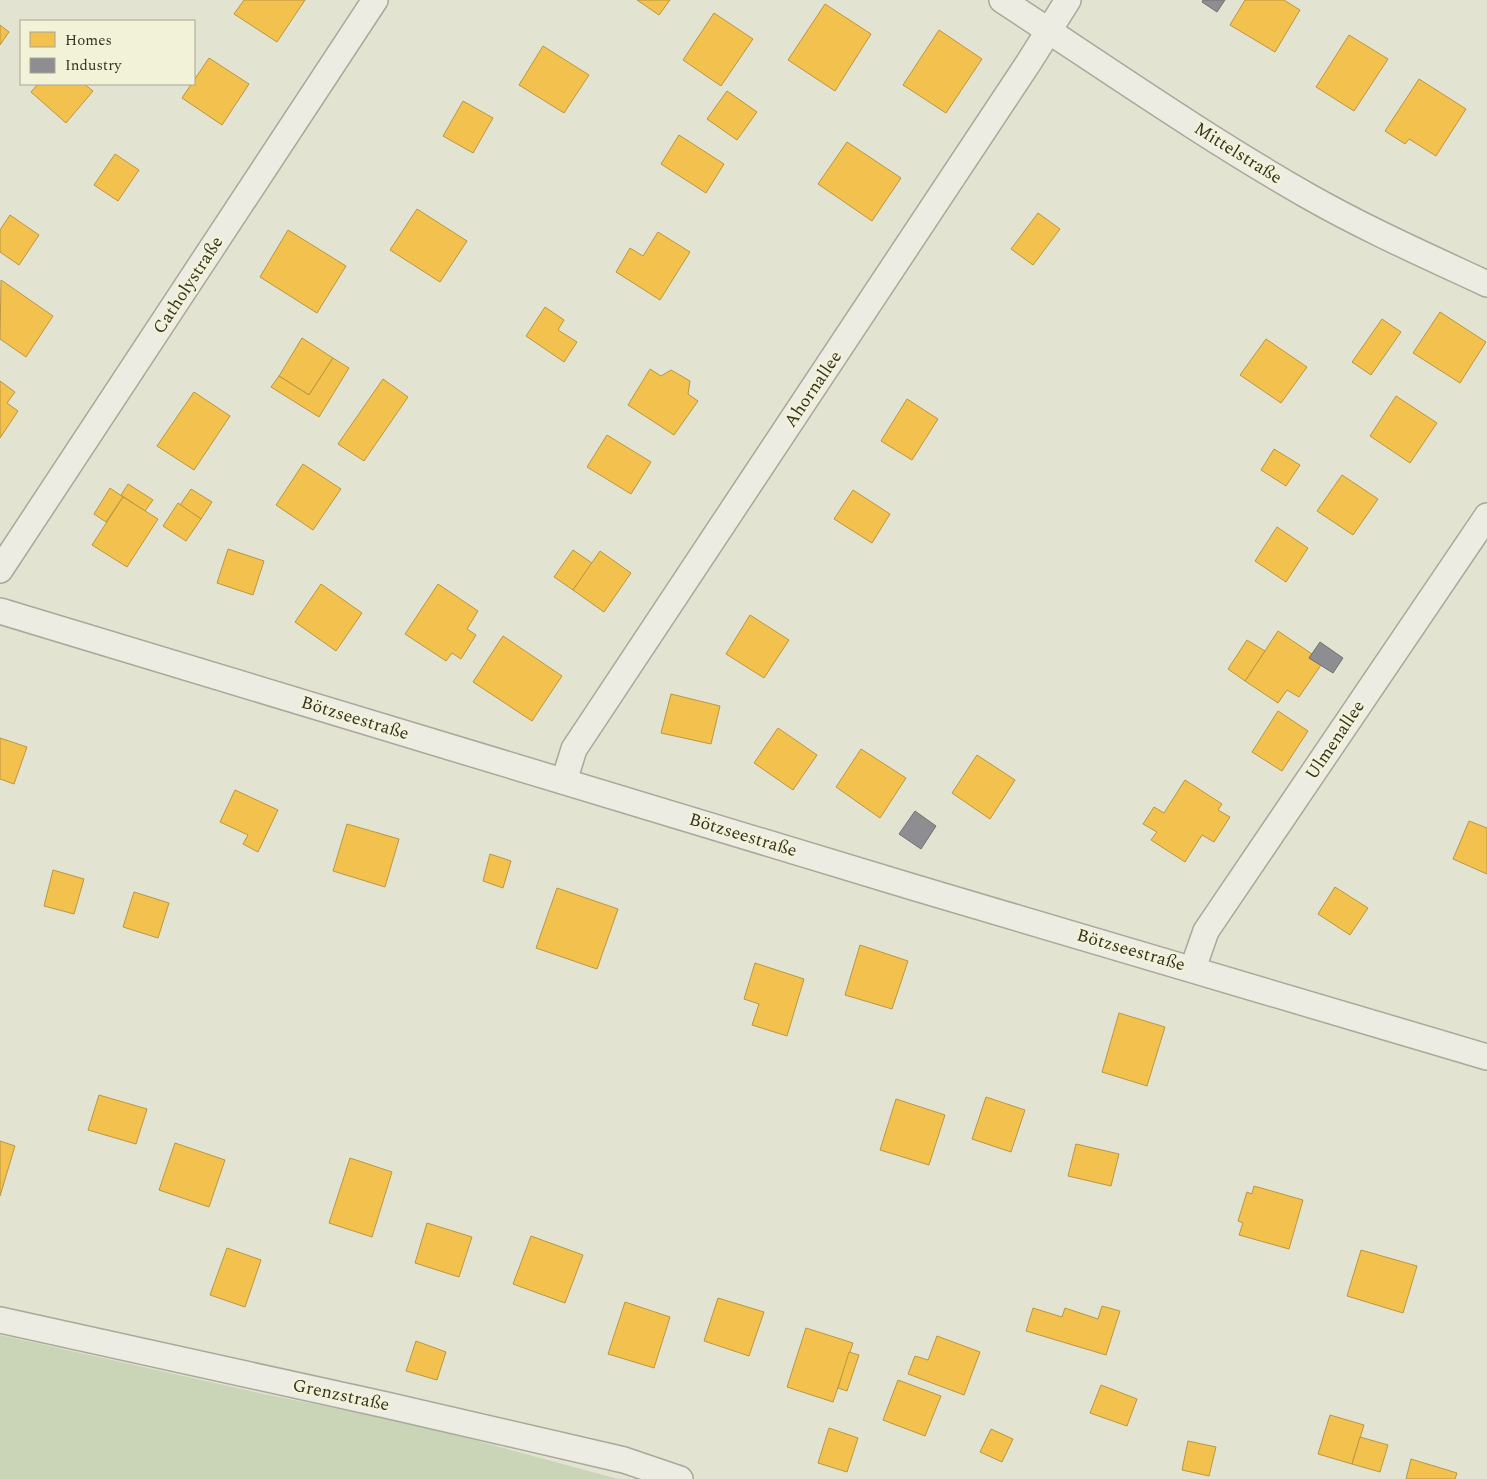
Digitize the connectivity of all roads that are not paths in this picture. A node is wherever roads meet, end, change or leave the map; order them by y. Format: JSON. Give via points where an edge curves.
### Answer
{"nodes":[{"id":1,"x":376,"y":0,"type":"edge"},
{"id":2,"x":1002,"y":0,"type":"edge"},
{"id":3,"x":1068,"y":0,"type":"edge"},
{"id":4,"x":1049,"y":30,"type":"junction"},
{"id":5,"x":1487,"y":284,"type":"edge"},
{"id":6,"x":1487,"y":516,"type":"edge"},
{"id":7,"x":0,"y":570,"type":"edge"},
{"id":8,"x":0,"y":611,"type":"edge"},
{"id":9,"x":564,"y":780,"type":"junction"},
{"id":10,"x":1193,"y":968,"type":"junction"},
{"id":11,"x":1487,"y":1057,"type":"edge"},
{"id":12,"x":0,"y":1320,"type":"edge"},
{"id":13,"x":680,"y":1479,"type":"edge"}],
"edges":[{"from":1,"to":7,"type":"street","name":"Catholystraße"},
{"from":2,"to":4,"type":"street","name":"Mittelstraße"},
{"from":3,"to":4,"type":"street","name":"Ahornallee"},
{"from":4,"to":5,"type":"street","name":"Mittelstraße","via":[[1307,196]]},
{"from":4,"to":9,"type":"street","name":"Ahornallee","via":[[574,748]]},
{"from":6,"to":10,"type":"street","name":"Ulmenallee","via":[[1206,932]]},
{"from":8,"to":9,"type":"street","name":"Bötzseestraße"},
{"from":9,"to":10,"type":"street","name":"Bötzseestraße","via":[[916,888]]},
{"from":10,"to":11,"type":"street","name":"Bötzseestraße"},
{"from":12,"to":13,"type":"street","name":"Grenzstraße","via":[[624,1460]]}]}
